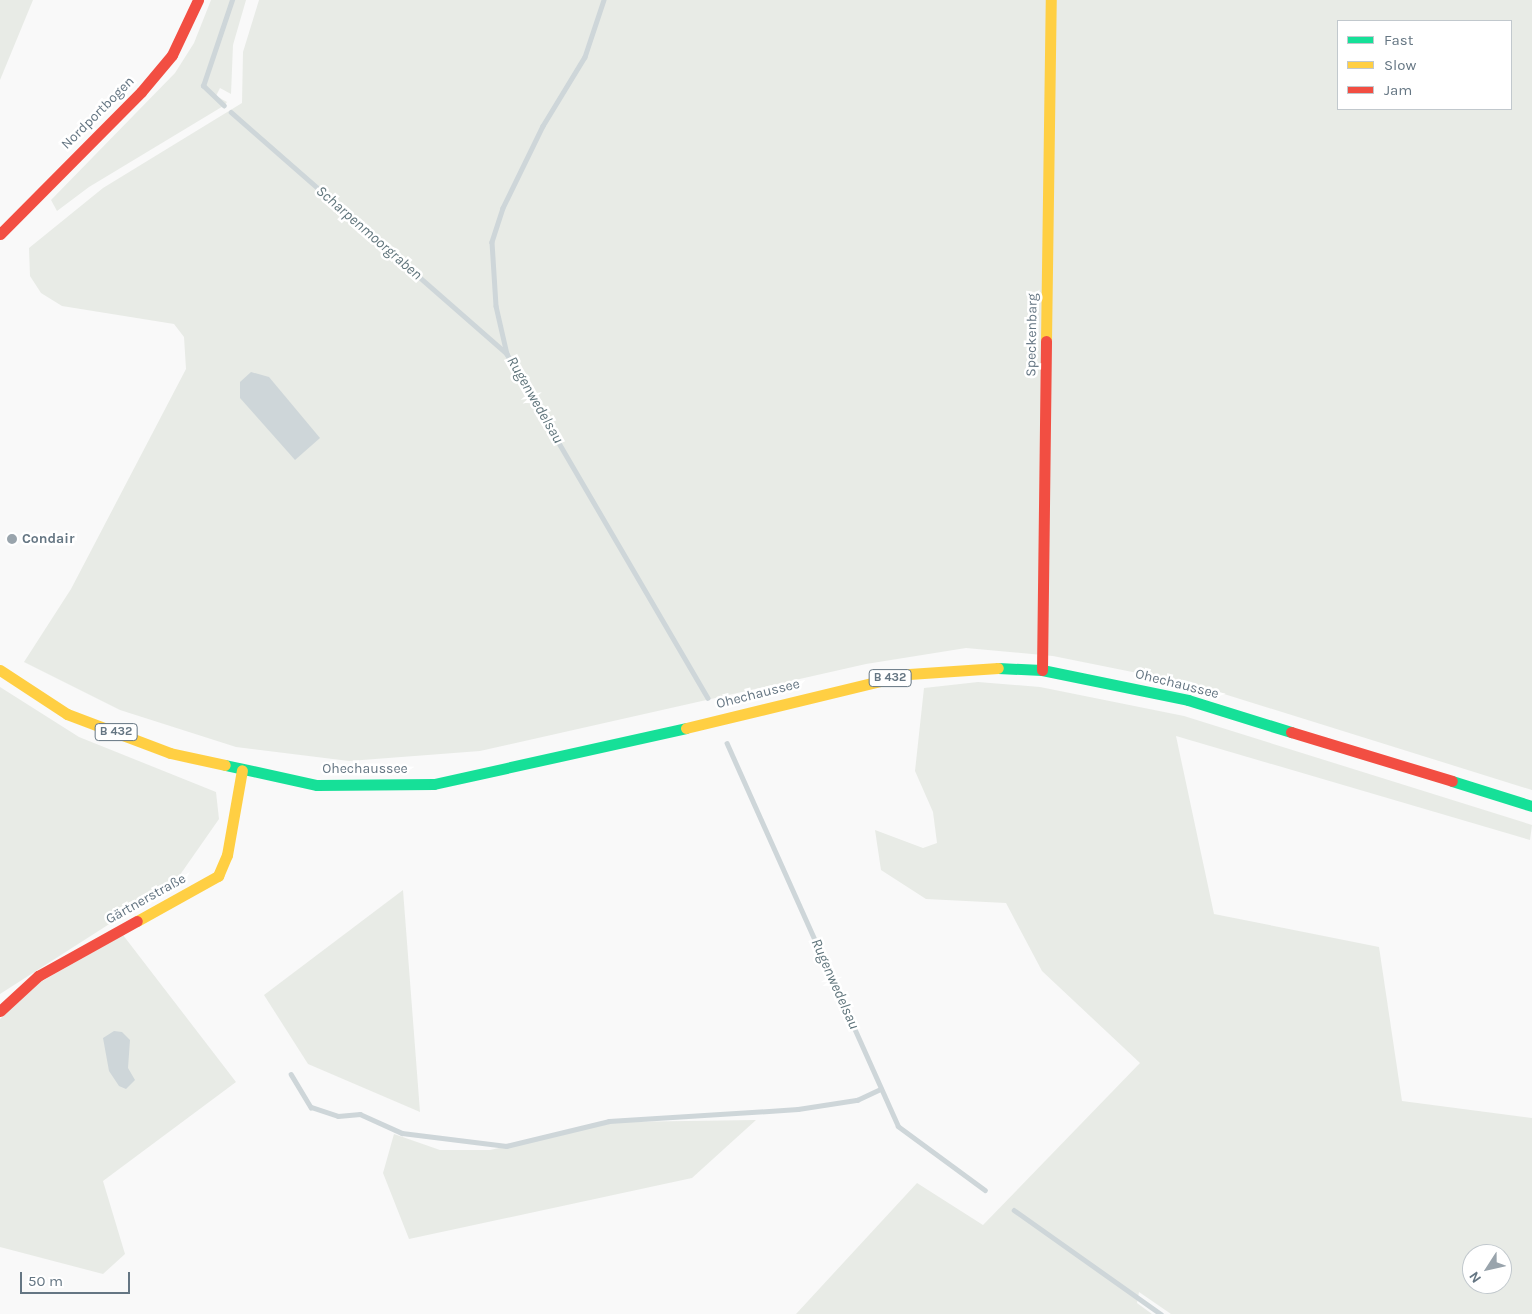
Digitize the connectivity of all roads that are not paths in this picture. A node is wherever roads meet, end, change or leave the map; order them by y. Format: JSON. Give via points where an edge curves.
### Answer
{"nodes":[{"id":1,"x":198,"y":0,"type":"edge"},
{"id":2,"x":1051,"y":0,"type":"edge"},
{"id":3,"x":0,"y":234,"type":"edge"},
{"id":4,"x":0,"y":670,"type":"edge"},
{"id":5,"x":1042,"y":670,"type":"junction"},
{"id":6,"x":242,"y":770,"type":"junction"},
{"id":7,"x":1532,"y":806,"type":"edge"},
{"id":8,"x":0,"y":1011,"type":"edge"}],
"edges":[{"from":1,"to":3,"type":"main road","name":"Nordportbogen","via":[[172,55],[147,86]]},
{"from":2,"to":5,"type":"main road","name":"Speckenbarg"},
{"from":4,"to":6,"type":"main road","name":"Ohechaussee","number":"B 432","via":[[67,714],[170,753]]},
{"from":5,"to":6,"type":"main road","name":"Ohechaussee","number":"B 432","via":[[976,667],[909,674],[584,753],[434,784],[317,785]]},
{"from":5,"to":7,"type":"main road","name":"Ohechaussee","number":"B 432","via":[[1188,700]]},
{"from":6,"to":8,"type":"main road","name":"Gärtnerstraße","via":[[227,855],[218,876],[38,976]]}]}
